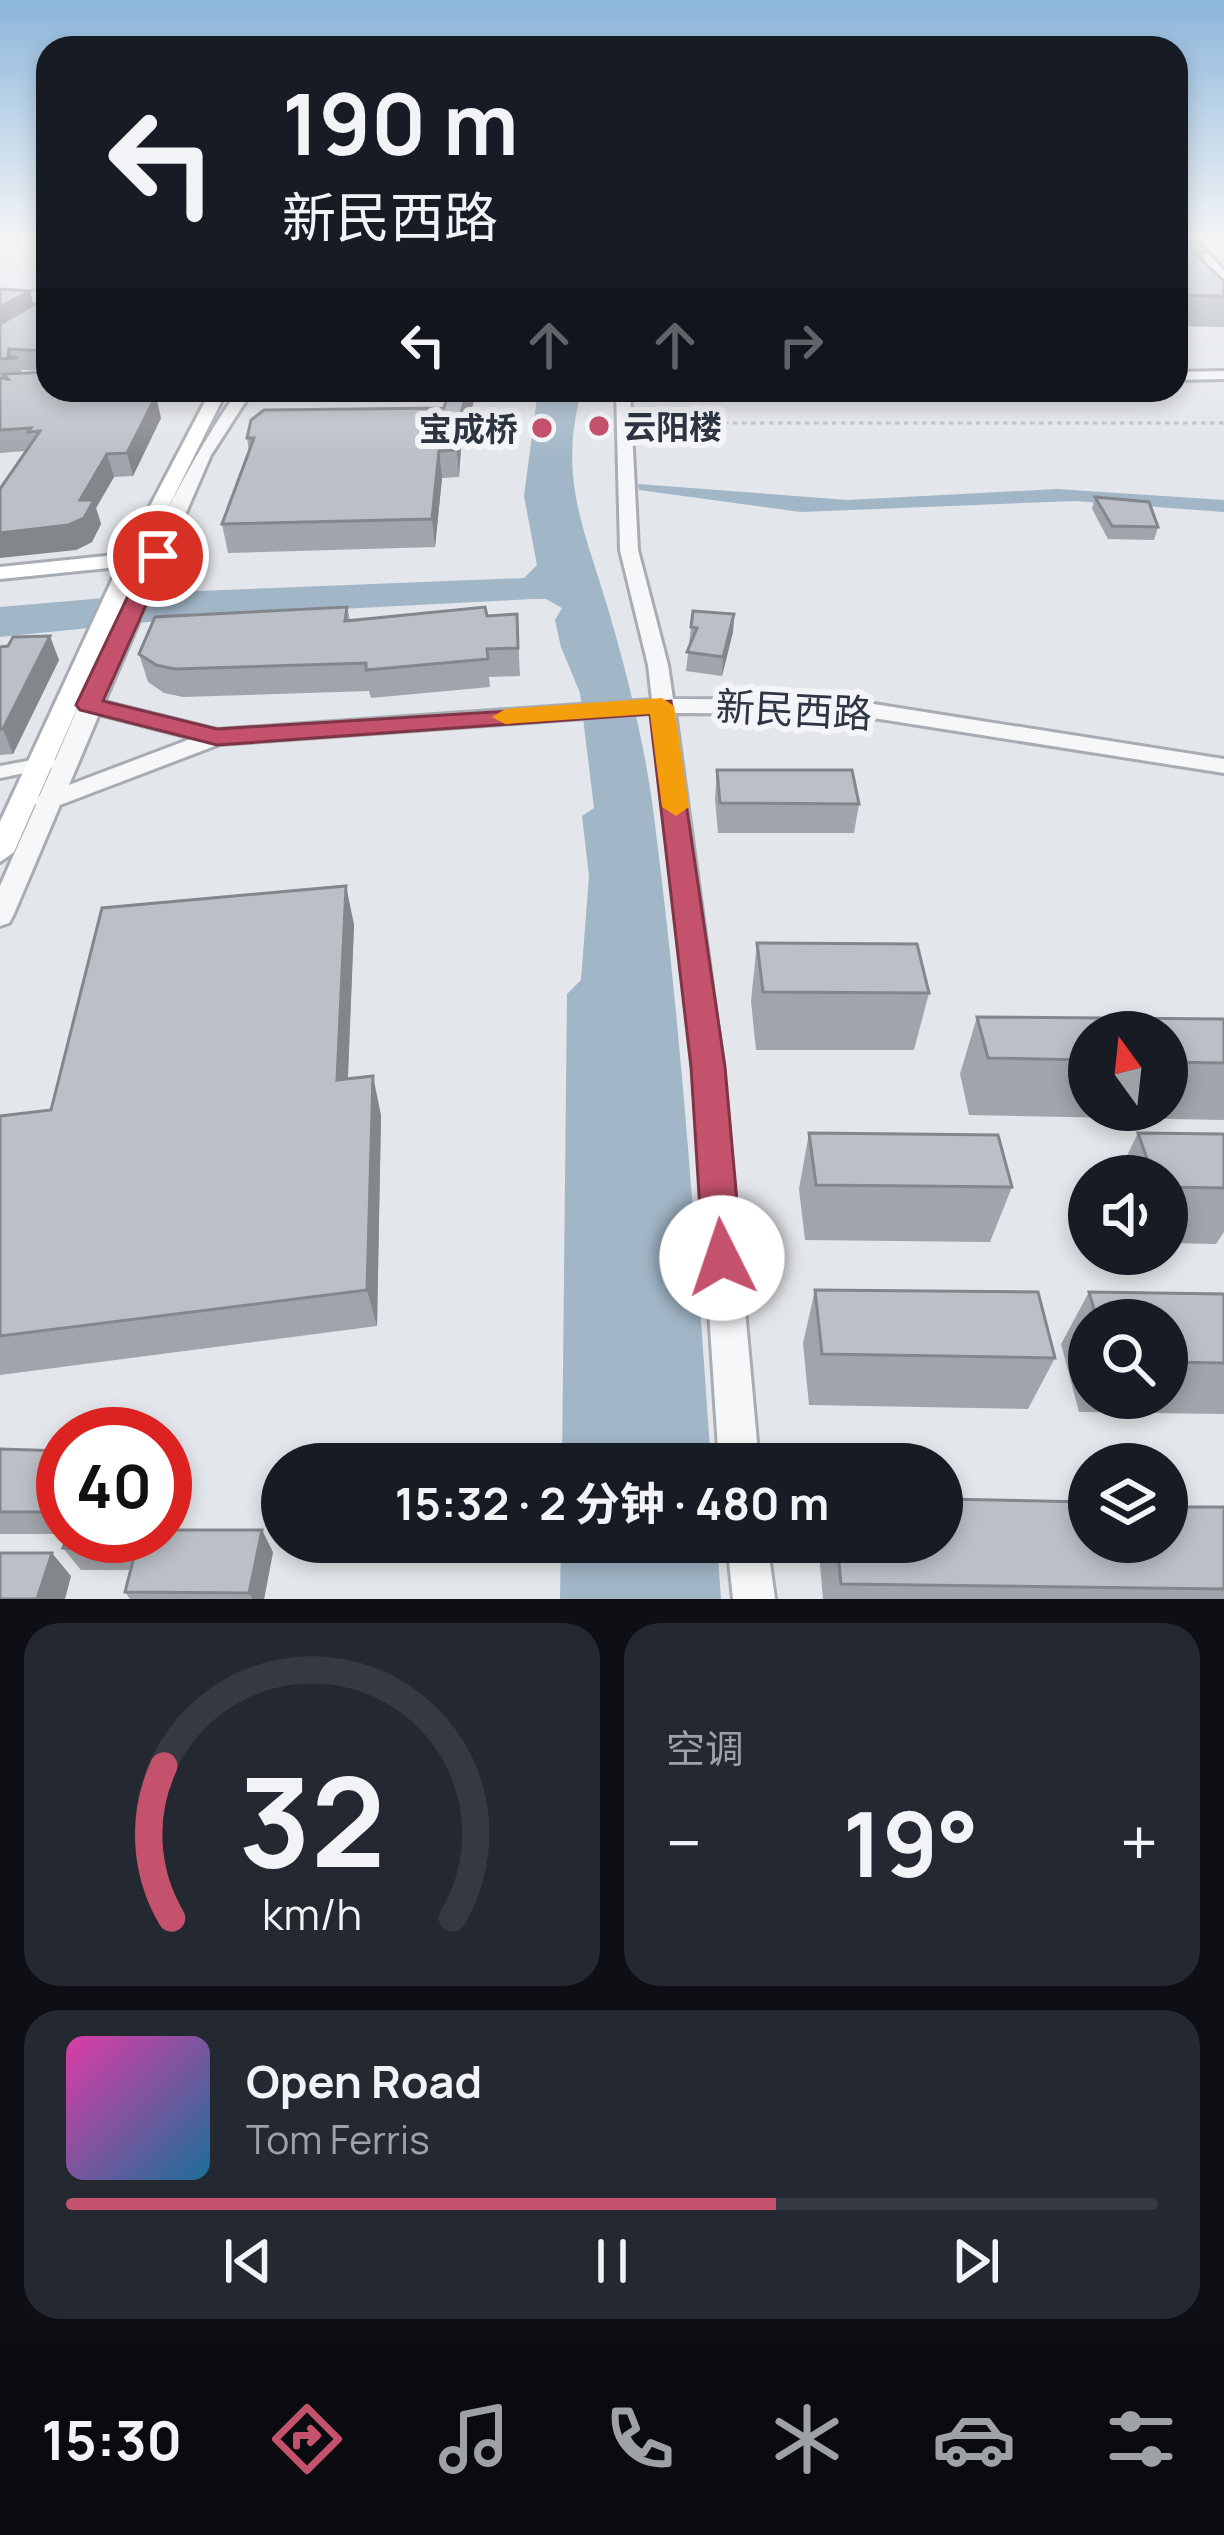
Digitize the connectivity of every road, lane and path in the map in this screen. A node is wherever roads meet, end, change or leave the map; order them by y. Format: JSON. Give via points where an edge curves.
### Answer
{"nodes":[{"id":1,"x":1224,"y":375,"type":"edge"},
{"id":2,"x":1188,"y":376,"type":"edge"},
{"id":3,"x":212,"y":402,"type":"edge"},
{"id":4,"x":237,"y":402,"type":"edge"},
{"id":5,"x":624,"y":402,"type":"edge"},
{"id":6,"x":1224,"y":423,"type":"edge"},
{"id":7,"x":625,"y":424,"type":"junction"},
{"id":8,"x":158,"y":556,"type":"junction"},
{"id":9,"x":133,"y":559,"type":"junction"},
{"id":10,"x":0,"y":573,"type":"edge"},
{"id":11,"x":106,"y":645,"type":"junction"},
{"id":12,"x":89,"y":705,"type":"junction"},
{"id":13,"x":657,"y":706,"type":"junction"},
{"id":14,"x":217,"y":737,"type":"junction"},
{"id":15,"x":52,"y":762,"type":"junction"},
{"id":16,"x":1224,"y":766,"type":"edge"},
{"id":17,"x":0,"y":772,"type":"edge"},
{"id":18,"x":46,"y":802,"type":"junction"},
{"id":19,"x":0,"y":852,"type":"edge"},
{"id":20,"x":0,"y":916,"type":"edge"},
{"id":21,"x":737,"y":1443,"type":"edge"},
{"id":22,"x":750,"y":1563,"type":"edge"},
{"id":23,"x":754,"y":1599,"type":"edge"}],
"edges":[{"from":1,"to":2,"type":"street"},
{"from":3,"to":9,"type":"main road"},
{"from":4,"to":8,"type":"street","via":[[203,455]]},
{"from":5,"to":7,"type":"street"},
{"from":6,"to":7,"type":"path"},
{"from":7,"to":13,"type":"street","via":[[629,550],[658,664]]},
{"from":8,"to":9,"type":"main road"},
{"from":8,"to":11,"type":"street"},
{"from":9,"to":10,"type":"main road"},
{"from":9,"to":11,"type":"main road"},
{"from":11,"to":12,"type":"street"},
{"from":11,"to":15,"type":"main road"},
{"from":12,"to":14,"type":"street","name":"新民西路"},
{"from":12,"to":15,"type":"street"},
{"from":13,"to":14,"type":"street","name":"新民西路"},
{"from":13,"to":16,"type":"street","name":"新民西路","via":[[848,707]]},
{"from":13,"to":21,"type":"street","via":[[708,1067]]},
{"from":14,"to":18,"type":"street","name":"新民西路"},
{"from":15,"to":17,"type":"street"},
{"from":15,"to":18,"type":"street"},
{"from":15,"to":19,"type":"main road"},
{"from":18,"to":20,"type":"street"},
{"from":22,"to":23,"type":"street"}]}
